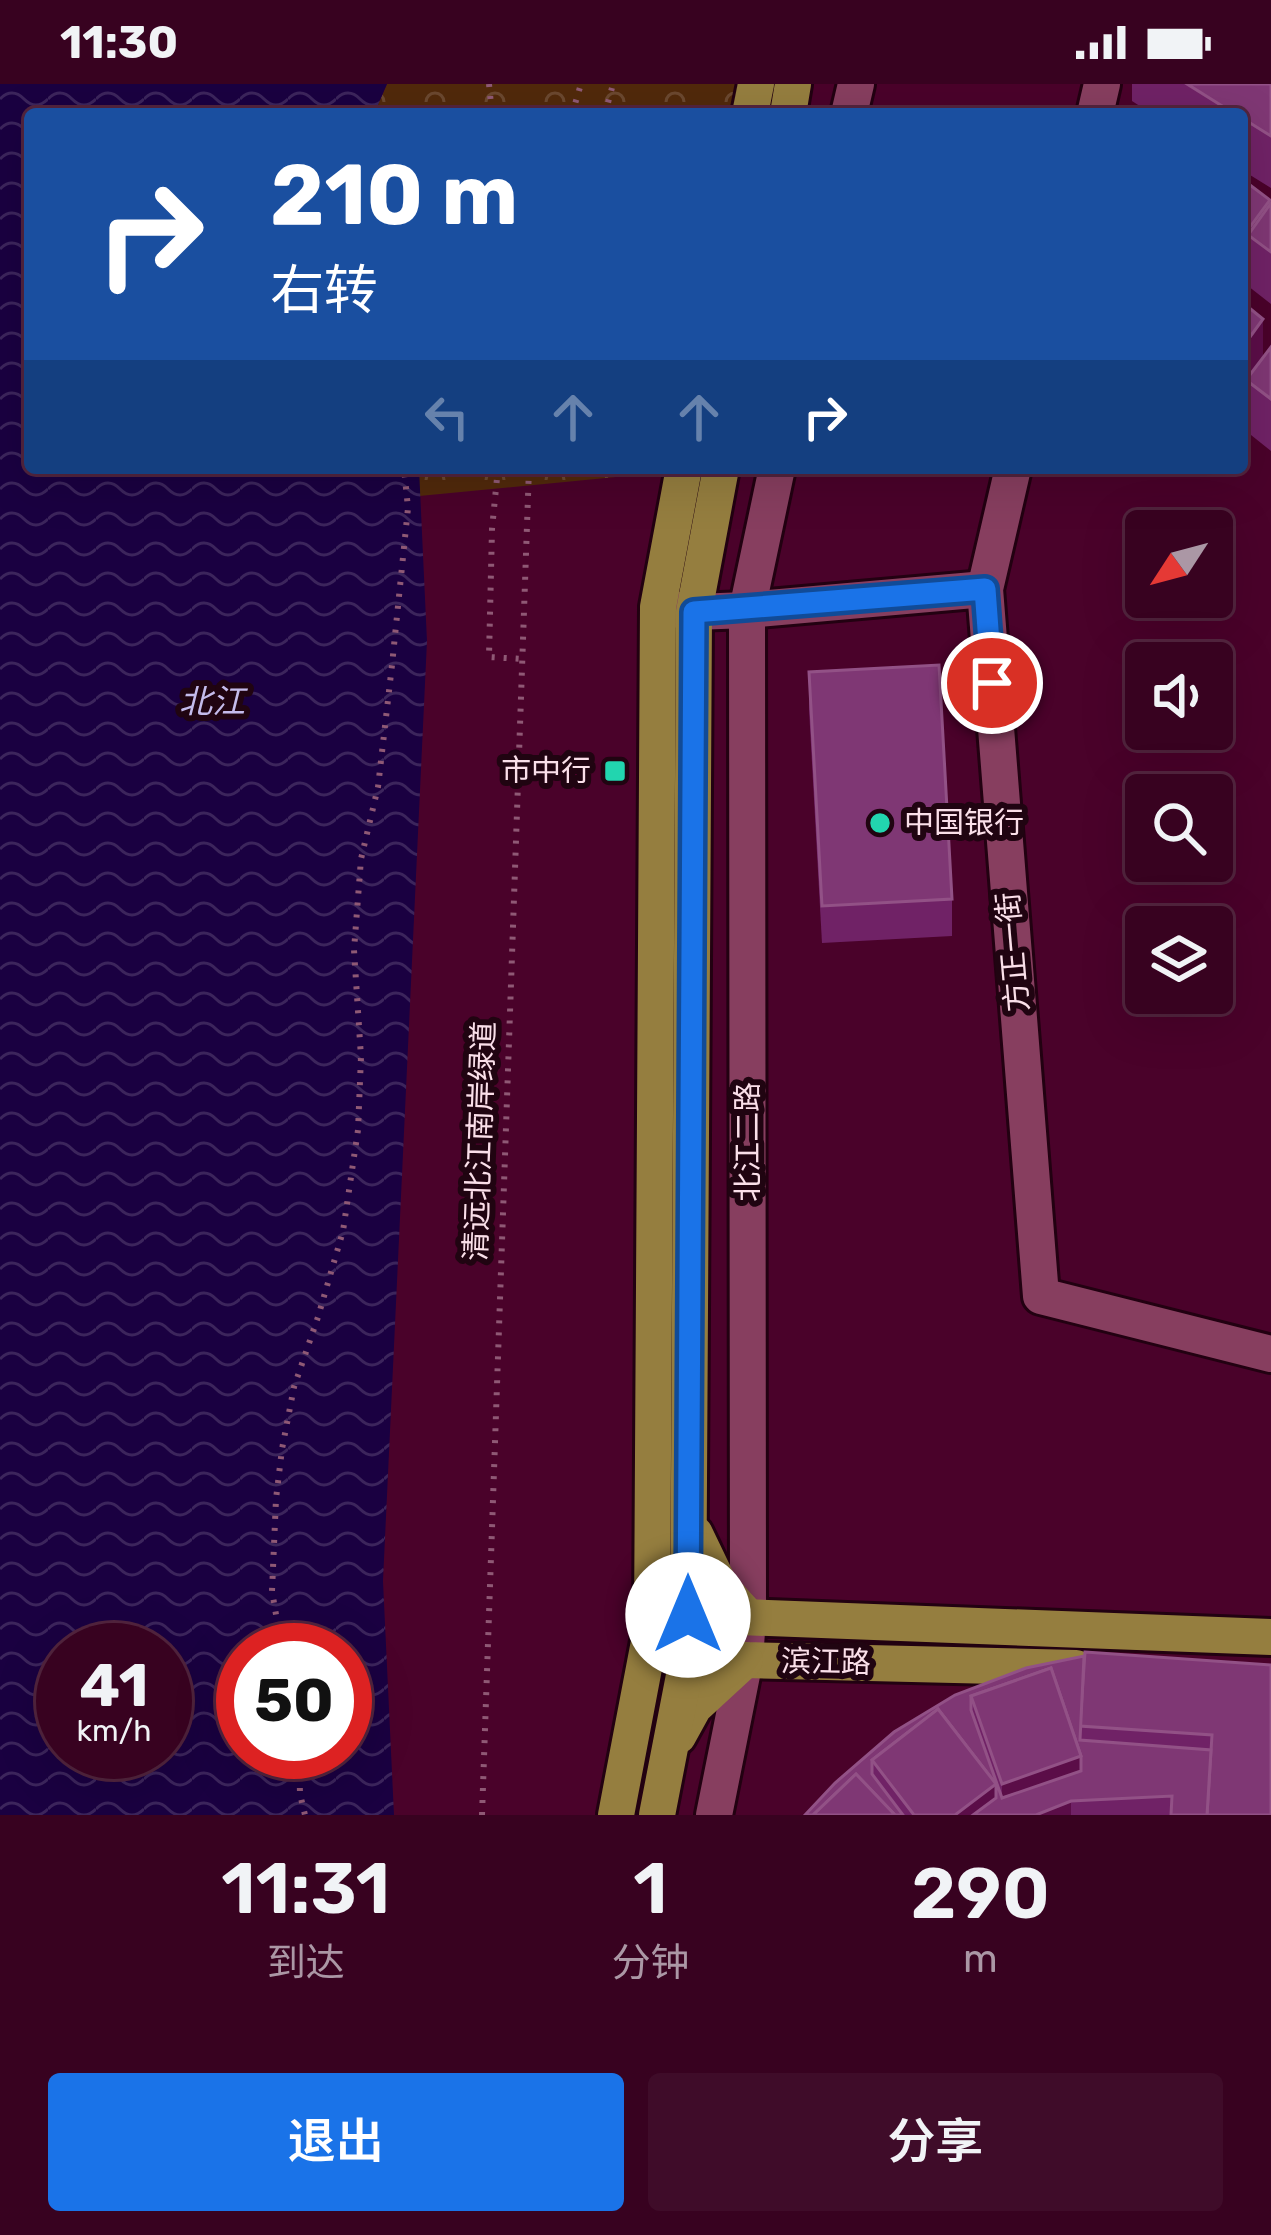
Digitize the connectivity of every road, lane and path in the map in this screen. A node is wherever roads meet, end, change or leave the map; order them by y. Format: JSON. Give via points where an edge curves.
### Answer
{"nodes":[{"id":1,"x":405,"y":474,"type":"edge"},
{"id":2,"x":497,"y":474,"type":"edge"},
{"id":3,"x":529,"y":474,"type":"edge"},
{"id":4,"x":684,"y":474,"type":"edge"},
{"id":5,"x":719,"y":474,"type":"edge"},
{"id":6,"x":775,"y":474,"type":"edge"},
{"id":7,"x":1012,"y":474,"type":"edge"},
{"id":8,"x":985,"y":589,"type":"junction"},
{"id":9,"x":676,"y":610,"type":"junction"},
{"id":10,"x":747,"y":610,"type":"junction"},
{"id":11,"x":522,"y":659,"type":"junction"},
{"id":12,"x":1271,"y":1354,"type":"edge"},
{"id":13,"x":689,"y":1520,"type":"junction"},
{"id":14,"x":688,"y":1615,"type":"junction"},
{"id":15,"x":748,"y":1617,"type":"junction"},
{"id":16,"x":277,"y":1623,"type":"edge"},
{"id":17,"x":652,"y":1626,"type":"junction"},
{"id":18,"x":1271,"y":1637,"type":"edge"},
{"id":19,"x":688,"y":1655,"type":"junction"},
{"id":20,"x":745,"y":1660,"type":"junction"},
{"id":21,"x":1113,"y":1670,"type":"edge"},
{"id":22,"x":668,"y":1755,"type":"junction"},
{"id":23,"x":300,"y":1779,"type":"edge"},
{"id":24,"x":304,"y":1815,"type":"edge"},
{"id":25,"x":482,"y":1815,"type":"edge"},
{"id":26,"x":616,"y":1815,"type":"edge"},
{"id":27,"x":657,"y":1815,"type":"edge"},
{"id":28,"x":714,"y":1815,"type":"edge"}],
"edges":[{"from":1,"to":16,"type":"path","via":[[392,664],[354,950],[358,1130],[343,1231],[282,1449],[272,1591]]},
{"from":2,"to":11,"type":"path","via":[[489,657]]},
{"from":3,"to":11,"type":"path","name":"清远北江南岸绿道"},
{"from":4,"to":9,"type":"main road","name":"北江二路"},
{"from":5,"to":9,"type":"main road","name":"北江二路"},
{"from":6,"to":10,"type":"street","name":"北江二路"},
{"from":7,"to":8,"type":"street","name":"方正一街"},
{"from":8,"to":10,"type":"street"},
{"from":8,"to":12,"type":"street","name":"方正一街","via":[[1041,1296]]},
{"from":9,"to":10,"type":"street"},
{"from":9,"to":13,"type":"main road","name":"北江二路"},
{"from":9,"to":17,"type":"main road","name":"北江二路"},
{"from":10,"to":15,"type":"street","name":"北江二路"},
{"from":11,"to":25,"type":"path","name":"清远北江南岸绿道"},
{"from":13,"to":14,"type":"main road","name":"北江二路"},
{"from":13,"to":15,"type":"main road","via":[[720,1586]]},
{"from":14,"to":15,"type":"main road","name":"滨江路"},
{"from":14,"to":17,"type":"main road","name":"滨江路"},
{"from":14,"to":19,"type":"main road","name":"北江二路"},
{"from":15,"to":18,"type":"main road","name":"滨江路"},
{"from":15,"to":20,"type":"street","name":"北江二路"},
{"from":17,"to":19,"type":"main road"},
{"from":17,"to":26,"type":"main road","name":"北江二路"},
{"from":19,"to":20,"type":"main road","name":"滨江路"},
{"from":19,"to":22,"type":"main road","name":"北江二路"},
{"from":20,"to":21,"type":"main road","name":"滨江路"},
{"from":20,"to":22,"type":"main road","via":[[694,1707]]},
{"from":20,"to":28,"type":"street","name":"北江二路"},
{"from":22,"to":27,"type":"main road","name":"北江二路"},
{"from":23,"to":24,"type":"path"}]}
